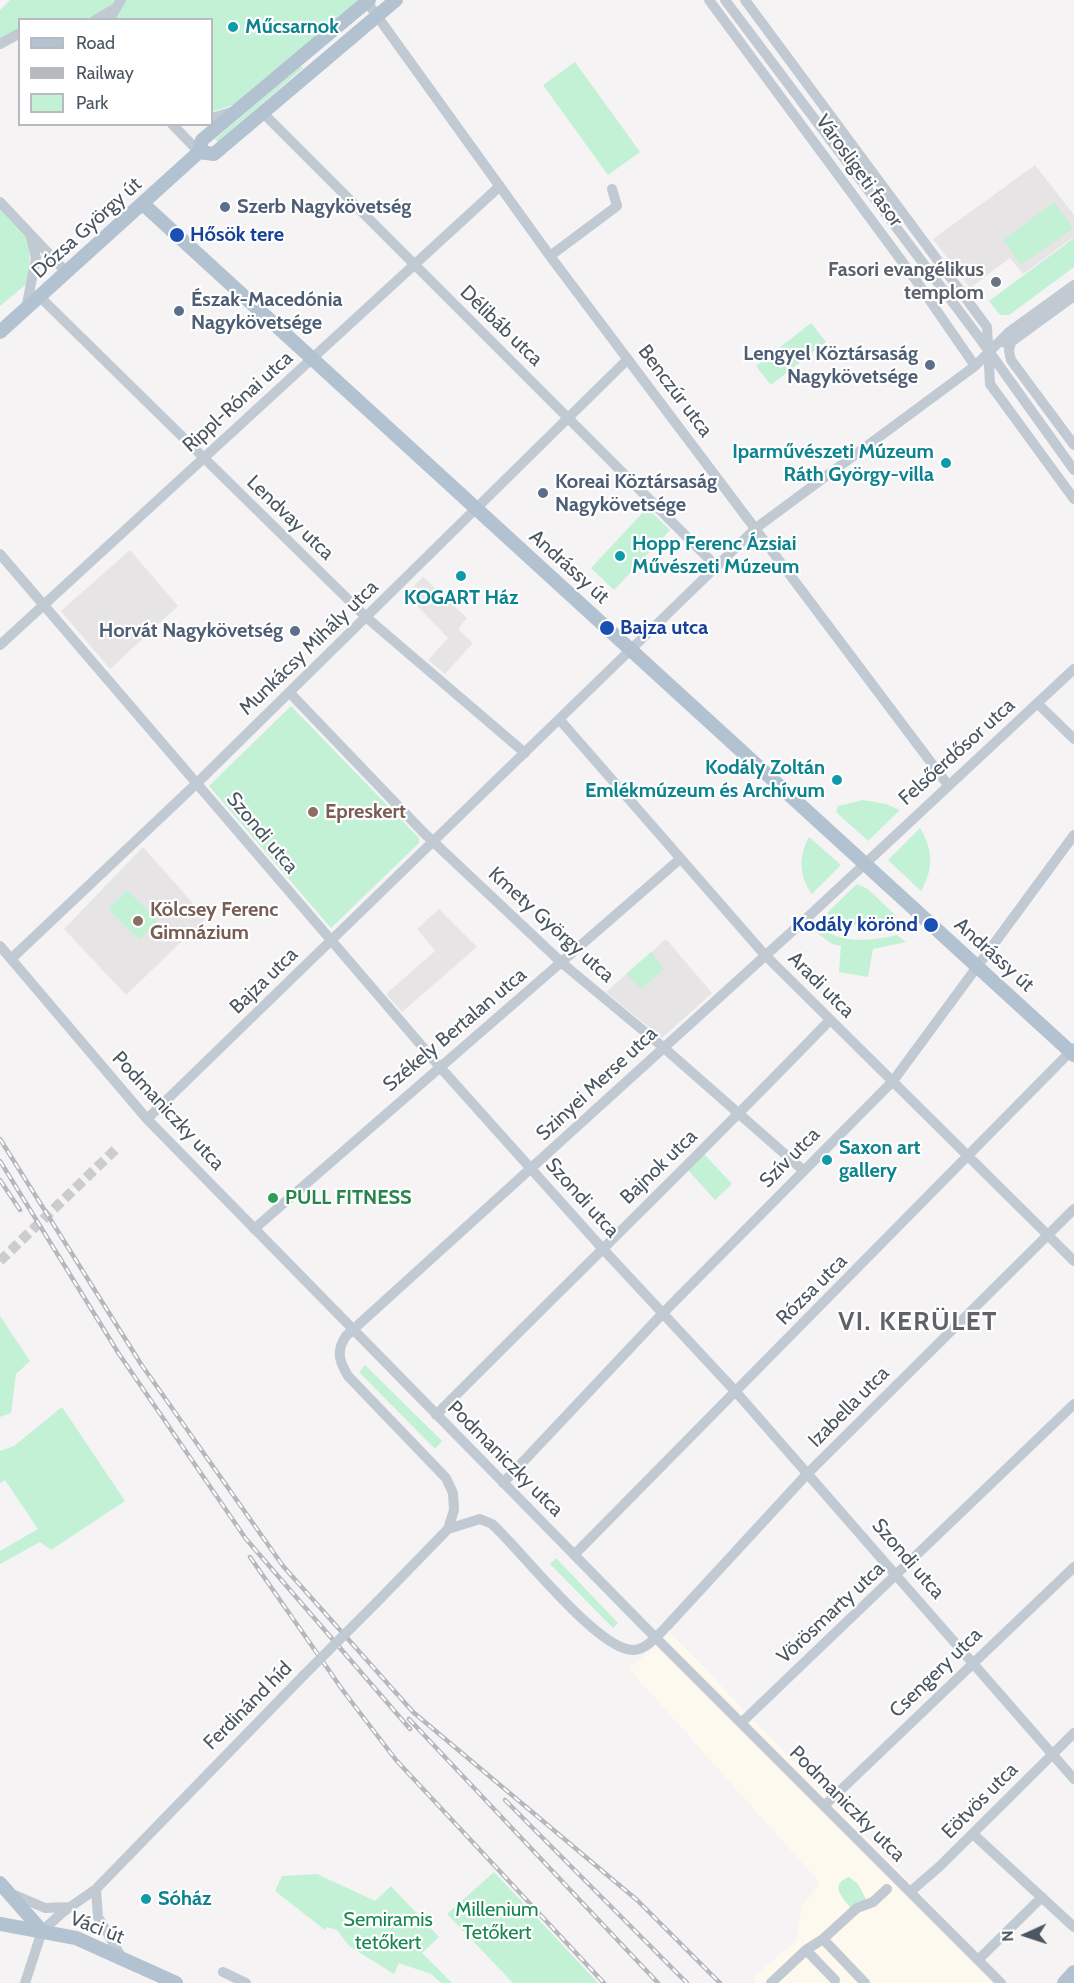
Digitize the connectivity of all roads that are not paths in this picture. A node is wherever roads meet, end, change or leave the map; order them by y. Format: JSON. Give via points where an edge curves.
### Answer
{"nodes":[{"id":1,"x":396,"y":0,"type":"edge"},
{"id":2,"x":709,"y":0,"type":"edge"},
{"id":3,"x":725,"y":0,"type":"edge"},
{"id":4,"x":745,"y":0,"type":"edge"},
{"id":5,"x":368,"y":1,"type":"edge"},
{"id":6,"x":114,"y":9,"type":"edge"},
{"id":7,"x":376,"y":16,"type":"junction"},
{"id":8,"x":98,"y":18,"type":"edge"},
{"id":9,"x":18,"y":34,"type":"edge"},
{"id":10,"x":1,"y":44,"type":"edge"},
{"id":11,"x":238,"y":110,"type":"junction"},
{"id":12,"x":262,"y":112,"type":"junction"},
{"id":13,"x":213,"y":118,"type":"edge"},
{"id":14,"x":174,"y":126,"type":"edge"},
{"id":15,"x":199,"y":152,"type":"junction"},
{"id":16,"x":501,"y":186,"type":"junction"},
{"id":17,"x":612,"y":189,"type":"dead end"},
{"id":18,"x":0,"y":202,"type":"edge"},
{"id":19,"x":143,"y":204,"type":"junction"},
{"id":20,"x":30,"y":233,"type":"junction"},
{"id":21,"x":550,"y":256,"type":"junction"},
{"id":22,"x":415,"y":267,"type":"junction"},
{"id":23,"x":67,"y":273,"type":"junction"},
{"id":24,"x":1074,"y":285,"type":"edge"},
{"id":25,"x":1074,"y":296,"type":"edge"},
{"id":26,"x":40,"y":297,"type":"junction"},
{"id":27,"x":25,"y":311,"type":"junction"},
{"id":28,"x":0,"y":332,"type":"edge"},
{"id":29,"x":1011,"y":342,"type":"junction"},
{"id":30,"x":992,"y":347,"type":"junction"},
{"id":31,"x":312,"y":359,"type":"junction"},
{"id":32,"x":628,"y":359,"type":"junction"},
{"id":33,"x":975,"y":366,"type":"junction"},
{"id":34,"x":569,"y":418,"type":"junction"},
{"id":35,"x":1074,"y":445,"type":"edge"},
{"id":36,"x":203,"y":458,"type":"junction"},
{"id":37,"x":1074,"y":470,"type":"edge"},
{"id":38,"x":1074,"y":499,"type":"edge"},
{"id":39,"x":477,"y":510,"type":"junction"},
{"id":40,"x":756,"y":528,"type":"junction"},
{"id":41,"x":0,"y":554,"type":"edge"},
{"id":42,"x":716,"y":566,"type":"junction"},
{"id":43,"x":44,"y":605,"type":"junction"},
{"id":44,"x":366,"y":617,"type":"junction"},
{"id":45,"x":0,"y":645,"type":"edge"},
{"id":46,"x":632,"y":650,"type":"junction"},
{"id":47,"x":1074,"y":669,"type":"edge"},
{"id":48,"x":289,"y":692,"type":"junction"},
{"id":49,"x":1037,"y":704,"type":"junction"},
{"id":50,"x":559,"y":719,"type":"junction"},
{"id":51,"x":1074,"y":739,"type":"edge"},
{"id":52,"x":525,"y":753,"type":"junction"},
{"id":53,"x":196,"y":784,"type":"junction"},
{"id":54,"x":948,"y":785,"type":"junction"},
{"id":55,"x":1074,"y":835,"type":"edge"},
{"id":56,"x":434,"y":841,"type":"junction"},
{"id":57,"x":1065,"y":848,"type":"junction"},
{"id":58,"x":1074,"y":857,"type":"edge"},
{"id":59,"x":680,"y":859,"type":"junction"},
{"id":60,"x":864,"y":862,"type":"junction"},
{"id":61,"x":331,"y":942,"type":"junction"},
{"id":62,"x":0,"y":946,"type":"edge"},
{"id":63,"x":764,"y":954,"type":"junction"},
{"id":64,"x":11,"y":959,"type":"junction"},
{"id":65,"x":562,"y":963,"type":"junction"},
{"id":66,"x":977,"y":966,"type":"junction"},
{"id":67,"x":830,"y":1020,"type":"junction"},
{"id":68,"x":663,"y":1047,"type":"junction"},
{"id":69,"x":1073,"y":1052,"type":"edge"},
{"id":70,"x":439,"y":1066,"type":"junction"},
{"id":71,"x":893,"y":1081,"type":"junction"},
{"id":72,"x":739,"y":1115,"type":"junction"},
{"id":73,"x":147,"y":1119,"type":"junction"},
{"id":74,"x":970,"y":1155,"type":"junction"},
{"id":75,"x":532,"y":1169,"type":"junction"},
{"id":76,"x":803,"y":1170,"type":"junction"},
{"id":77,"x":1074,"y":1209,"type":"edge"},
{"id":78,"x":254,"y":1228,"type":"junction"},
{"id":79,"x":1048,"y":1235,"type":"junction"},
{"id":80,"x":602,"y":1248,"type":"junction"},
{"id":81,"x":1074,"y":1262,"type":"edge"},
{"id":82,"x":664,"y":1312,"type":"junction"},
{"id":83,"x":353,"y":1331,"type":"junction"},
{"id":84,"x":736,"y":1392,"type":"junction"},
{"id":85,"x":1074,"y":1404,"type":"edge"},
{"id":86,"x":436,"y":1415,"type":"junction"},
{"id":87,"x":808,"y":1473,"type":"junction"},
{"id":88,"x":503,"y":1483,"type":"junction"},
{"id":89,"x":447,"y":1531,"type":"junction"},
{"id":90,"x":574,"y":1555,"type":"junction"},
{"id":91,"x":1074,"y":1567,"type":"edge"},
{"id":92,"x":898,"y":1575,"type":"junction"},
{"id":93,"x":655,"y":1637,"type":"junction"},
{"id":94,"x":974,"y":1662,"type":"junction"},
{"id":95,"x":741,"y":1723,"type":"junction"},
{"id":96,"x":1074,"y":1733,"type":"edge"},
{"id":97,"x":1052,"y":1754,"type":"junction"},
{"id":98,"x":1074,"y":1779,"type":"edge"},
{"id":99,"x":824,"y":1806,"type":"junction"},
{"id":100,"x":973,"y":1834,"type":"junction"},
{"id":101,"x":5,"y":1888,"type":"edge"},
{"id":102,"x":96,"y":1889,"type":"junction"},
{"id":103,"x":887,"y":1889,"type":"dead end"},
{"id":104,"x":910,"y":1892,"type":"junction"},
{"id":105,"x":1042,"y":1897,"type":"junction"},
{"id":106,"x":72,"y":1906,"type":"junction"},
{"id":107,"x":0,"y":1924,"type":"edge"},
{"id":108,"x":1074,"y":1927,"type":"edge"},
{"id":109,"x":42,"y":1931,"type":"junction"},
{"id":110,"x":823,"y":1939,"type":"junction"},
{"id":111,"x":806,"y":1950,"type":"junction"},
{"id":112,"x":123,"y":1959,"type":"junction"},
{"id":113,"x":978,"y":1960,"type":"junction"},
{"id":114,"x":223,"y":1972,"type":"dead end"},
{"id":115,"x":1074,"y":1972,"type":"edge"},
{"id":116,"x":835,"y":1980,"type":"dead end"},
{"id":117,"x":25,"y":1983,"type":"edge"},
{"id":118,"x":176,"y":1983,"type":"edge"},
{"id":119,"x":246,"y":1983,"type":"edge"},
{"id":120,"x":771,"y":1983,"type":"edge"},
{"id":121,"x":865,"y":1983,"type":"edge"},
{"id":122,"x":1001,"y":1983,"type":"edge"},
{"id":123,"x":1064,"y":1983,"type":"edge"}],
"edges":[{"from":1,"to":7,"type":"main road","name":"Dózsa György út"},
{"from":2,"to":33,"type":"street","name":"Városligeti fasor"},
{"from":3,"to":30,"type":"street","name":"Városligeti fasor"},
{"from":4,"to":30,"type":"street","name":"Városligeti fasor","via":[[987,327]]},
{"from":5,"to":7,"type":"street","name":"Benczúr utca"},
{"from":5,"to":11,"type":"main road","name":"Dózsa György út"},
{"from":6,"to":8,"type":"street"},
{"from":7,"to":12,"type":"main road","name":"Dózsa György út"},
{"from":7,"to":16,"type":"street","name":"Benczúr utca"},
{"from":9,"to":10,"type":"street"},
{"from":11,"to":13,"type":"street"},
{"from":11,"to":15,"type":"main road","name":"Dózsa György út","via":[[202,140]]},
{"from":12,"to":15,"type":"main road","name":"Dózsa György út","via":[[214,154]]},
{"from":12,"to":22,"type":"street","name":"Délibáb utca"},
{"from":14,"to":15,"type":"street"},
{"from":15,"to":19,"type":"main road","name":"Dózsa György út"},
{"from":16,"to":21,"type":"street","name":"Benczúr utca"},
{"from":16,"to":22,"type":"street","name":"Rippl-Rónai utca"},
{"from":17,"to":21,"type":"street","via":[[617,206]]},
{"from":18,"to":20,"type":"street"},
{"from":19,"to":23,"type":"main road","name":"Dózsa György út"},
{"from":19,"to":31,"type":"main road","name":"Andrássy út"},
{"from":20,"to":23,"type":"street"},
{"from":20,"to":27,"type":"street","via":[[36,258]]},
{"from":21,"to":32,"type":"street","name":"Benczúr utca"},
{"from":22,"to":31,"type":"street","name":"Rippl-Rónai utca"},
{"from":22,"to":34,"type":"street","name":"Délibáb utca"},
{"from":23,"to":26,"type":"main road","name":"Dózsa György út"},
{"from":24,"to":30,"type":"street","name":"Bajza utca"},
{"from":25,"to":29,"type":"street"},
{"from":26,"to":27,"type":"main road","name":"Dózsa György út"},
{"from":26,"to":36,"type":"street","name":"Lendvay utca"},
{"from":27,"to":28,"type":"main road","name":"Dózsa György út"},
{"from":29,"to":30,"type":"street"},
{"from":29,"to":35,"type":"street","via":[[1011,360]]},
{"from":30,"to":33,"type":"street","name":"Bajza utca"},
{"from":30,"to":37,"type":"street","name":"Városligeti fasor"},
{"from":30,"to":38,"type":"street","name":"Városligeti fasor","via":[[990,384]]},
{"from":31,"to":36,"type":"street","name":"Rippl-Rónai utca"},
{"from":31,"to":39,"type":"main road","name":"Andrássy út"},
{"from":32,"to":34,"type":"street","name":"Munkácsy Mihály utca"},
{"from":32,"to":40,"type":"street","name":"Benczúr utca"},
{"from":33,"to":40,"type":"street","name":"Bajza utca"},
{"from":34,"to":39,"type":"street","name":"Munkácsy Mihály utca"},
{"from":34,"to":42,"type":"street","name":"Délibáb utca"},
{"from":36,"to":43,"type":"street","name":"Rippl-Rónai utca"},
{"from":36,"to":44,"type":"street","name":"Lendvay utca"},
{"from":39,"to":44,"type":"street","name":"Munkácsy Mihály utca"},
{"from":39,"to":46,"type":"main road","name":"Andrássy út"},
{"from":40,"to":42,"type":"street","name":"Bajza utca"},
{"from":40,"to":54,"type":"street","name":"Benczúr utca"},
{"from":41,"to":43,"type":"street","name":"Szondi utca"},
{"from":42,"to":46,"type":"street","name":"Bajza utca"},
{"from":43,"to":45,"type":"street","name":"Rippl-Rónai utca"},
{"from":43,"to":53,"type":"street","name":"Szondi utca"},
{"from":44,"to":48,"type":"street","name":"Munkácsy Mihály utca"},
{"from":44,"to":52,"type":"street","name":"Lendvay utca"},
{"from":46,"to":50,"type":"street","name":"Bajza utca"},
{"from":46,"to":60,"type":"main road","name":"Andrássy út"},
{"from":47,"to":49,"type":"street","name":"Felsőerdősor utca"},
{"from":48,"to":53,"type":"street","name":"Munkácsy Mihály utca"},
{"from":48,"to":56,"type":"street","name":"Kmety György utca"},
{"from":49,"to":51,"type":"street"},
{"from":49,"to":54,"type":"street","name":"Felsőerdősor utca"},
{"from":50,"to":52,"type":"street","name":"Bajza utca"},
{"from":50,"to":59,"type":"street","name":"Aradi utca"},
{"from":52,"to":56,"type":"street","name":"Bajza utca"},
{"from":53,"to":61,"type":"street","name":"Szondi utca"},
{"from":53,"to":64,"type":"street","name":"Munkácsy Mihály utca"},
{"from":54,"to":60,"type":"street","name":"Felsőerdősor utca"},
{"from":55,"to":57,"type":"street","name":"Szív utca"},
{"from":56,"to":61,"type":"street","name":"Bajza utca"},
{"from":56,"to":65,"type":"street","name":"Kmety György utca"},
{"from":57,"to":58,"type":"street"},
{"from":57,"to":66,"type":"street","name":"Szív utca"},
{"from":59,"to":63,"type":"street","name":"Aradi utca"},
{"from":59,"to":65,"type":"street","name":"Székely Bertalan utca"},
{"from":60,"to":63,"type":"street","name":"Szinyei Merse utca"},
{"from":60,"to":66,"type":"main road","name":"Andrássy út"},
{"from":61,"to":70,"type":"street","name":"Szondi utca"},
{"from":61,"to":73,"type":"street","name":"Bajza utca"},
{"from":62,"to":64,"type":"street","name":"Podmaniczky utca"},
{"from":63,"to":67,"type":"street","name":"Aradi utca"},
{"from":63,"to":68,"type":"street","name":"Szinyei Merse utca"},
{"from":64,"to":73,"type":"street","name":"Podmaniczky utca"},
{"from":65,"to":68,"type":"street","name":"Kmety György utca"},
{"from":65,"to":70,"type":"street","name":"Székely Bertalan utca"},
{"from":66,"to":69,"type":"main road","name":"Andrássy út"},
{"from":66,"to":71,"type":"street","name":"Szív utca"},
{"from":67,"to":71,"type":"street","name":"Aradi utca"},
{"from":67,"to":72,"type":"street","name":"Bajnok utca"},
{"from":68,"to":72,"type":"street","name":"Kmety György utca"},
{"from":68,"to":75,"type":"street","name":"Szinyei Merse utca"},
{"from":69,"to":74,"type":"street","name":"Rózsa utca"},
{"from":70,"to":75,"type":"street","name":"Szondi utca"},
{"from":70,"to":78,"type":"street","name":"Székely Bertalan utca"},
{"from":71,"to":74,"type":"street","name":"Aradi utca"},
{"from":71,"to":76,"type":"street","name":"Szív utca"},
{"from":72,"to":76,"type":"street","name":"Kmety György utca"},
{"from":72,"to":80,"type":"street","name":"Bajnok utca"},
{"from":73,"to":78,"type":"street","name":"Podmaniczky utca"},
{"from":74,"to":79,"type":"street","name":"Aradi utca"},
{"from":74,"to":84,"type":"street","name":"Rózsa utca"},
{"from":75,"to":80,"type":"street","name":"Szondi utca"},
{"from":75,"to":83,"type":"street","name":"Szinyei Merse utca"},
{"from":76,"to":82,"type":"street","name":"Szív utca"},
{"from":77,"to":79,"type":"street","name":"Izabella utca"},
{"from":78,"to":83,"type":"street","name":"Podmaniczky utca"},
{"from":79,"to":81,"type":"street","name":"Aradi utca"},
{"from":79,"to":87,"type":"street","name":"Izabella utca"},
{"from":80,"to":82,"type":"street","name":"Szondi utca"},
{"from":80,"to":86,"type":"street","name":"Bajnok utca"},
{"from":82,"to":84,"type":"street","name":"Szondi utca"},
{"from":82,"to":88,"type":"street","name":"Szív utca"},
{"from":83,"to":86,"type":"street","name":"Podmaniczky utca"},
{"from":83,"to":89,"type":"street","via":[[340,1346],[340,1363],[446,1478],[454,1502]]},
{"from":84,"to":87,"type":"street","name":"Szondi utca"},
{"from":84,"to":90,"type":"street","name":"Rózsa utca"},
{"from":85,"to":92,"type":"street","name":"Vörösmarty utca"},
{"from":86,"to":88,"type":"street","name":"Podmaniczky utca"},
{"from":87,"to":92,"type":"street","name":"Szondi utca"},
{"from":87,"to":93,"type":"street","name":"Izabella utca"},
{"from":88,"to":90,"type":"street","name":"Podmaniczky utca"},
{"from":89,"to":93,"type":"street","name":"Ferdinánd híd","via":[[480,1519],[492,1524],[598,1635],[627,1650],[637,1650]]},
{"from":89,"to":102,"type":"street","name":"Ferdinánd híd","bridge":true},
{"from":90,"to":93,"type":"street","name":"Podmaniczky utca"},
{"from":91,"to":94,"type":"street","name":"Csengery utca"},
{"from":92,"to":94,"type":"street","name":"Szondi utca"},
{"from":92,"to":95,"type":"street","name":"Vörösmarty utca"},
{"from":93,"to":95,"type":"street","name":"Podmaniczky utca"},
{"from":94,"to":97,"type":"street","name":"Szondi utca"},
{"from":94,"to":99,"type":"street","name":"Csengery utca"},
{"from":95,"to":99,"type":"street","name":"Podmaniczky utca"},
{"from":96,"to":97,"type":"street","name":"Eötvös utca"},
{"from":97,"to":98,"type":"street","name":"Szondi utca"},
{"from":97,"to":100,"type":"street","name":"Eötvös utca"},
{"from":99,"to":104,"type":"street","name":"Podmaniczky utca"},
{"from":100,"to":104,"type":"street","name":"Eötvös utca"},
{"from":100,"to":105,"type":"street"},
{"from":101,"to":106,"type":"street","via":[[45,1908]]},
{"from":101,"to":109,"type":"main road"},
{"from":102,"to":106,"type":"street","name":"Ferdinánd híd"},
{"from":102,"to":112,"type":"street","via":[[98,1917]]},
{"from":103,"to":110,"type":"street","via":[[873,1902],[857,1908]]},
{"from":104,"to":113,"type":"street","name":"Podmaniczky utca"},
{"from":105,"to":108,"type":"street"},
{"from":105,"to":113,"type":"street"},
{"from":106,"to":109,"type":"street","name":"Ferdinánd híd"},
{"from":107,"to":109,"type":"main road","name":"Váci út"},
{"from":109,"to":112,"type":"main road","name":"Váci út","via":[[76,1938]]},
{"from":109,"to":117,"type":"street"},
{"from":110,"to":111,"type":"street"},
{"from":110,"to":121,"type":"street"},
{"from":111,"to":116,"type":"street"},
{"from":111,"to":120,"type":"street"},
{"from":112,"to":118,"type":"main road","name":"Váci út"},
{"from":113,"to":122,"type":"street","name":"Podmaniczky utca"},
{"from":114,"to":119,"type":"street"},
{"from":115,"to":123,"type":"main road"}]}
